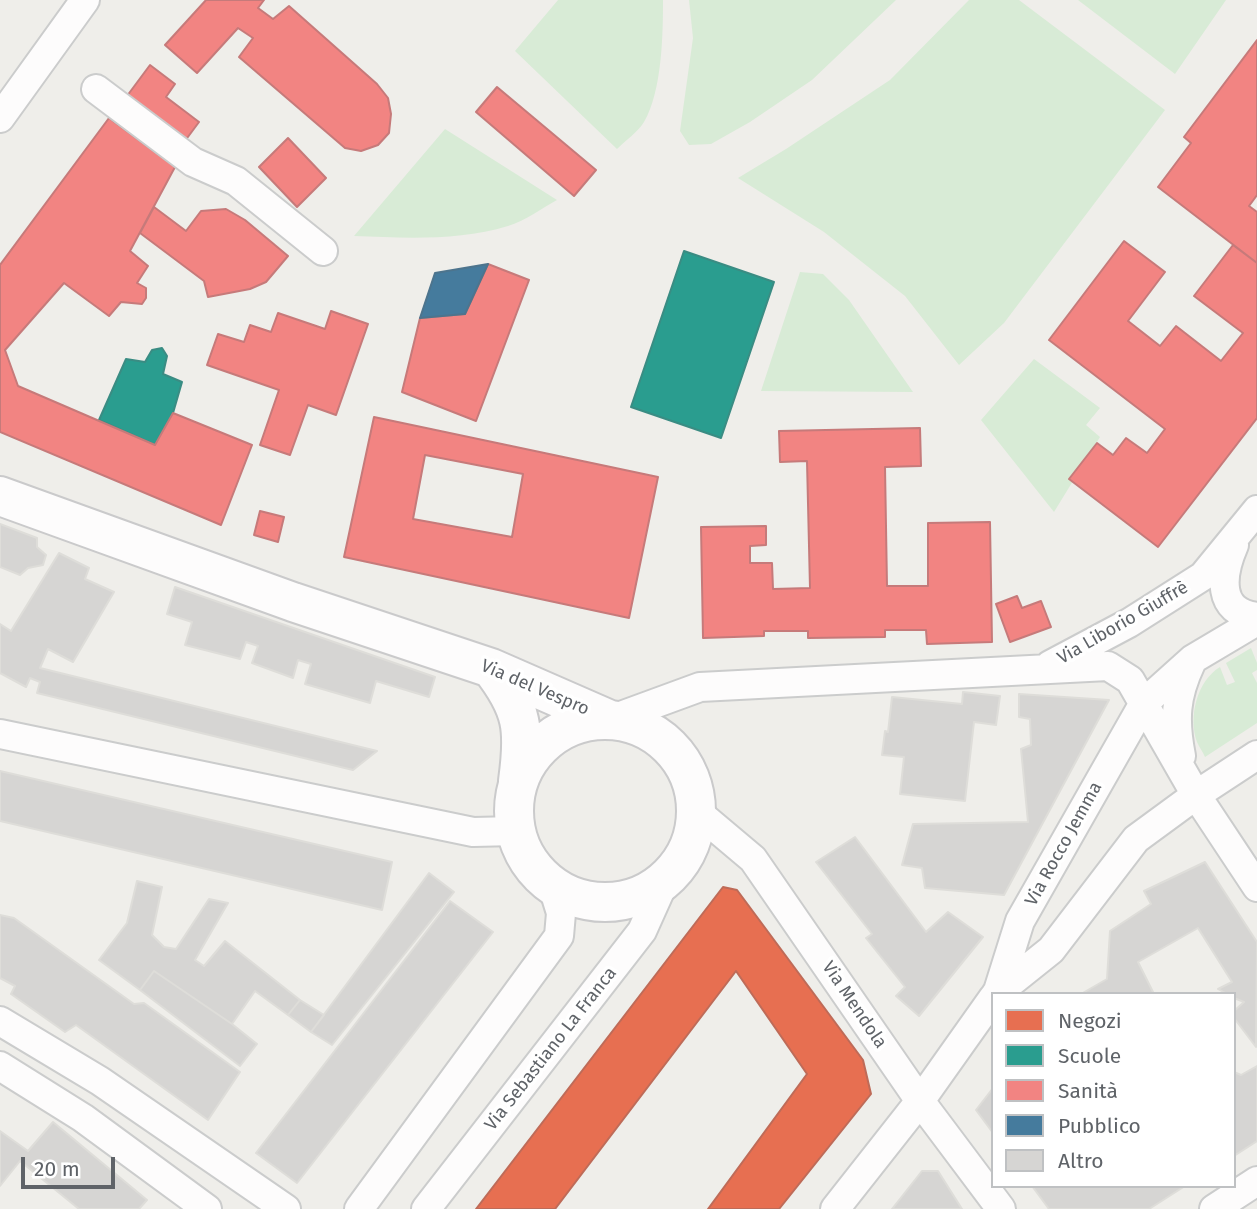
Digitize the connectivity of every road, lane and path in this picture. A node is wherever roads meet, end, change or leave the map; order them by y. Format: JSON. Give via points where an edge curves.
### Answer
{"nodes":[{"id":1,"x":85,"y":0,"type":"edge"},
{"id":2,"x":96,"y":89,"type":"dead end"},
{"id":3,"x":0,"y":118,"type":"edge"},
{"id":4,"x":323,"y":251,"type":"dead end"},
{"id":5,"x":0,"y":496,"type":"edge"},
{"id":6,"x":1257,"y":510,"type":"edge"},
{"id":7,"x":1237,"y":536,"type":"junction"},
{"id":8,"x":1257,"y":619,"type":"edge"},
{"id":9,"x":1193,"y":659,"type":"junction"},
{"id":10,"x":491,"y":668,"type":"junction"},
{"id":11,"x":1041,"y":670,"type":"junction"},
{"id":12,"x":1144,"y":703,"type":"junction"},
{"id":13,"x":610,"y":720,"type":"junction"},
{"id":14,"x":0,"y":734,"type":"edge"},
{"id":15,"x":1257,"y":755,"type":"edge"},
{"id":16,"x":518,"y":783,"type":"junction"},
{"id":17,"x":1190,"y":784,"type":"junction"},
{"id":18,"x":696,"y":811,"type":"junction"},
{"id":19,"x":516,"y":831,"type":"junction"},
{"id":20,"x":664,"y":881,"type":"junction"},
{"id":21,"x":553,"y":887,"type":"junction"},
{"id":22,"x":1257,"y":887,"type":"edge"},
{"id":23,"x":996,"y":992,"type":"edge"},
{"id":24,"x":998,"y":992,"type":"edge"},
{"id":25,"x":991,"y":1000,"type":"edge"},
{"id":26,"x":0,"y":1021,"type":"edge"},
{"id":27,"x":0,"y":1066,"type":"edge"},
{"id":28,"x":920,"y":1101,"type":"junction"},
{"id":29,"x":1257,"y":1181,"type":"edge"},
{"id":30,"x":207,"y":1209,"type":"edge"},
{"id":31,"x":286,"y":1209,"type":"edge"},
{"id":32,"x":359,"y":1209,"type":"edge"},
{"id":33,"x":426,"y":1209,"type":"edge"},
{"id":34,"x":835,"y":1209,"type":"edge"},
{"id":35,"x":1000,"y":1209,"type":"edge"},
{"id":36,"x":1214,"y":1209,"type":"edge"}],
"edges":[{"from":1,"to":3,"type":"street"},
{"from":2,"to":4,"type":"street","via":[[193,163],[236,181]]},
{"from":5,"to":10,"type":"street","name":"Via del Vespro"},
{"from":6,"to":7,"type":"street","name":"Via Liborio Giuffrè"},
{"from":7,"to":8,"type":"street","via":[[1224,585],[1230,602],[1242,615]]},
{"from":7,"to":11,"type":"street","name":"Via Liborio Giuffrè","via":[[1203,576],[1129,623]]},
{"from":8,"to":9,"type":"street"},
{"from":9,"to":12,"type":"street"},
{"from":9,"to":17,"type":"street","via":[[1176,704],[1177,733]]},
{"from":10,"to":13,"type":"street","name":"Via del Vespro"},
{"from":10,"to":16,"type":"street","via":[[516,705]]},
{"from":11,"to":12,"type":"street","name":"Via del Vespro","via":[[1108,666],[1130,680]]},
{"from":11,"to":13,"type":"street","name":"Via del Vespro","via":[[700,687]]},
{"from":12,"to":17,"type":"street","name":"Via del Vespro"},
{"from":12,"to":23,"type":"street","name":"Via Rocco Jemma","via":[[1020,921]]},
{"from":13,"to":16,"type":"street","via":[[580,723],[553,736],[531,757]]},
{"from":13,"to":18,"type":"street","via":[[643,728],[671,748],[689,777]]},
{"from":14,"to":19,"type":"street","via":[[425,823],[473,832]]},
{"from":15,"to":17,"type":"street","name":"Via Rocco Jemma"},
{"from":16,"to":19,"type":"street"},
{"from":17,"to":22,"type":"street","name":"Via del Vespro"},
{"from":17,"to":24,"type":"street","name":"Via Rocco Jemma","via":[[1136,839],[1051,950]]},
{"from":18,"to":20,"type":"street","via":[[684,857]]},
{"from":18,"to":28,"type":"street","name":"Via Mendola","via":[[753,859]]},
{"from":19,"to":21,"type":"street","via":[[529,863]]},
{"from":20,"to":21,"type":"street","via":[[629,900],[610,903],[590,902]]},
{"from":20,"to":33,"type":"street","name":"Via Sebastiano La Franca","via":[[642,931]]},
{"from":21,"to":32,"type":"street","via":[[561,913],[559,936]]},
{"from":25,"to":28,"type":"street","name":"Via Rocco Jemma"},
{"from":26,"to":31,"type":"street","via":[[100,1081]]},
{"from":27,"to":30,"type":"street","via":[[83,1118]]},
{"from":28,"to":34,"type":"street","name":"Via Rocco Jemma"},
{"from":28,"to":35,"type":"street","name":"Via Mendola"},
{"from":29,"to":36,"type":"street"}]}
